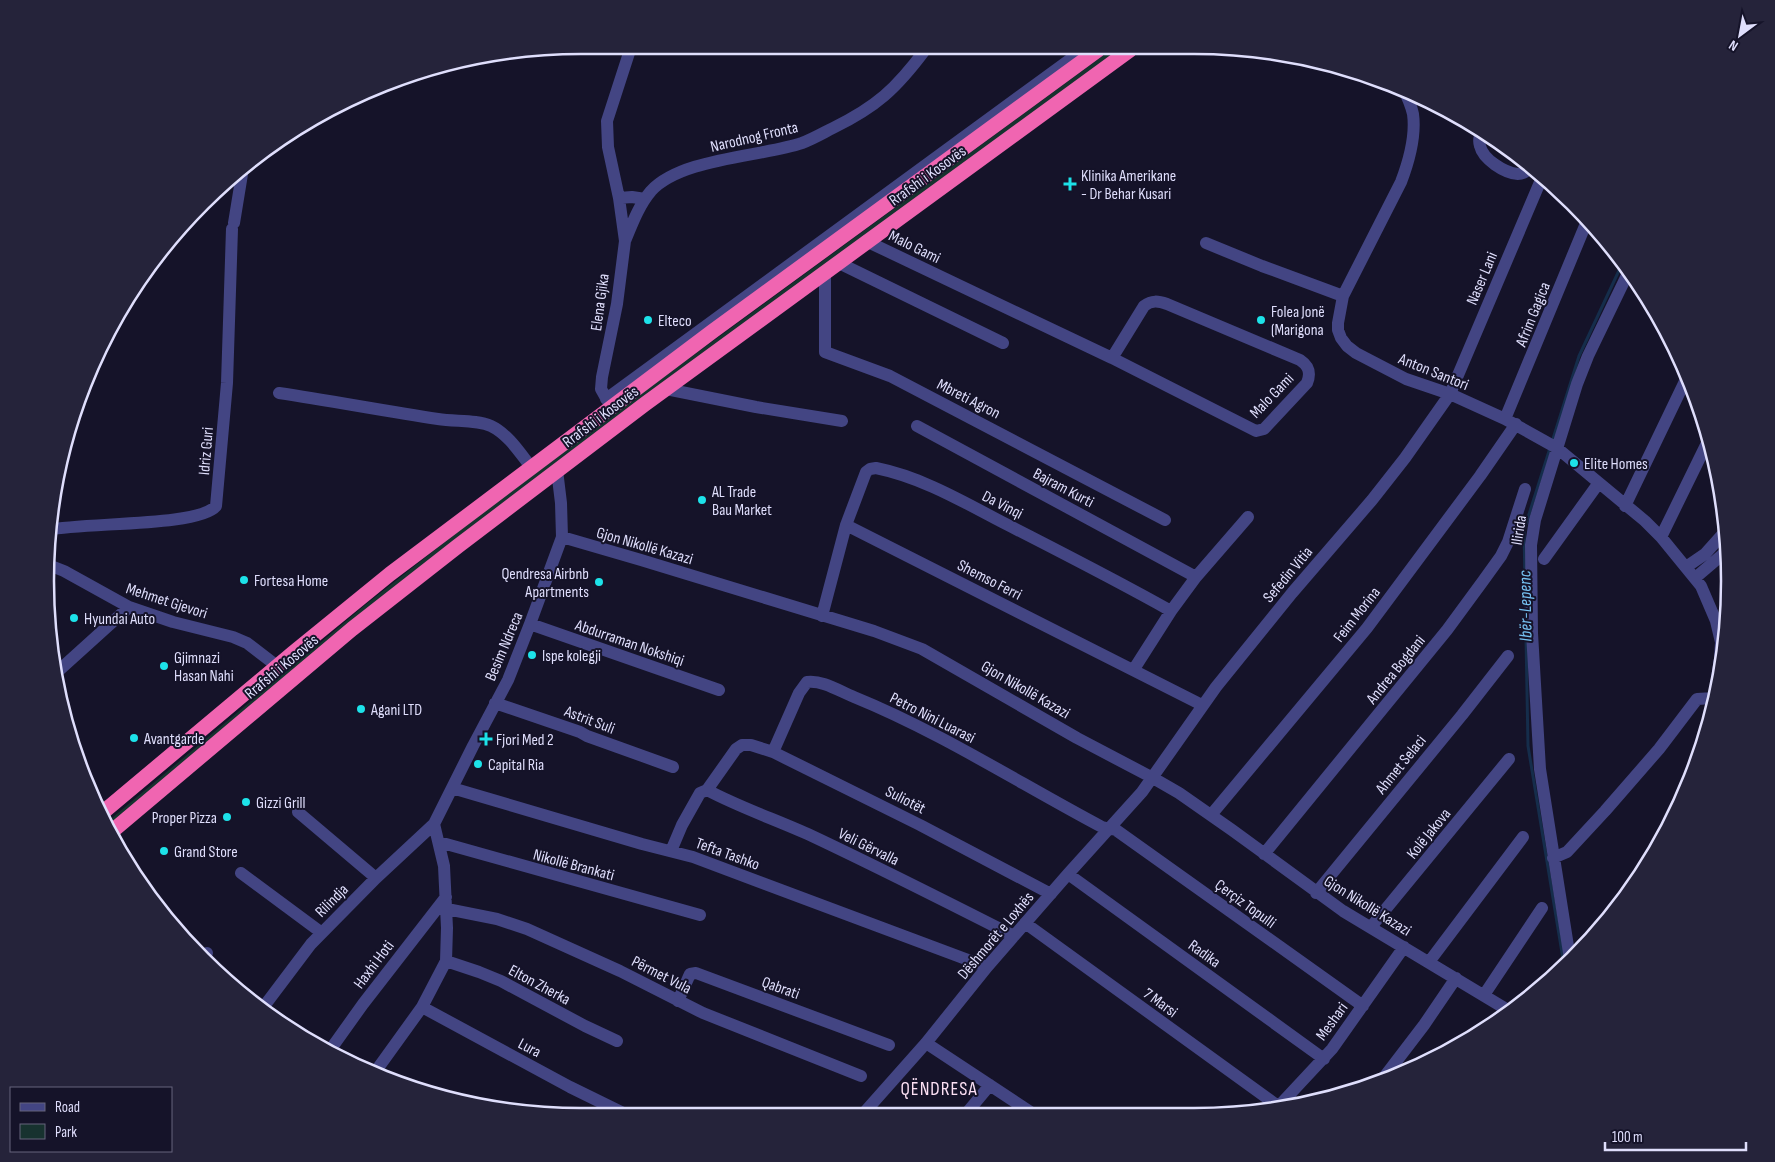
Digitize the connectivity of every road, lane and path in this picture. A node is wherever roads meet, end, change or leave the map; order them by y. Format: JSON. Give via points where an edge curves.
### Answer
{"nodes":[{"id":1,"x":629,"y":54,"type":"edge"},
{"id":2,"x":921,"y":54,"type":"edge"},
{"id":3,"x":1079,"y":54,"type":"edge"},
{"id":4,"x":1093,"y":54,"type":"edge"},
{"id":5,"x":1124,"y":54,"type":"edge"},
{"id":6,"x":1407,"y":99,"type":"edge"},
{"id":7,"x":1480,"y":138,"type":"edge"},
{"id":8,"x":1526,"y":172,"type":"edge"},
{"id":9,"x":241,"y":178,"type":"edge"},
{"id":10,"x":1540,"y":183,"type":"edge"},
{"id":11,"x":618,"y":198,"type":"junction"},
{"id":12,"x":645,"y":199,"type":"junction"},
{"id":13,"x":1585,"y":227,"type":"edge"},
{"id":14,"x":625,"y":241,"type":"junction"},
{"id":15,"x":866,"y":241,"type":"junction"},
{"id":16,"x":1206,"y":243,"type":"dead end"},
{"id":17,"x":838,"y":263,"type":"junction"},
{"id":18,"x":825,"y":272,"type":"junction"},
{"id":19,"x":1626,"y":279,"type":"edge"},
{"id":20,"x":1343,"y":296,"type":"junction"},
{"id":21,"x":1003,"y":343,"type":"dead end"},
{"id":22,"x":1112,"y":358,"type":"junction"},
{"id":23,"x":1683,"y":385,"type":"edge"},
{"id":24,"x":666,"y":389,"type":"junction"},
{"id":25,"x":279,"y":393,"type":"dead end"},
{"id":26,"x":1450,"y":394,"type":"junction"},
{"id":27,"x":609,"y":403,"type":"junction"},
{"id":28,"x":842,"y":421,"type":"dead end"},
{"id":29,"x":1510,"y":422,"type":"junction"},
{"id":30,"x":917,"y":426,"type":"dead end"},
{"id":31,"x":1557,"y":448,"type":"junction"},
{"id":32,"x":1704,"y":449,"type":"edge"},
{"id":33,"x":530,"y":467,"type":"junction"},
{"id":34,"x":557,"y":470,"type":"junction"},
{"id":35,"x":1598,"y":484,"type":"junction"},
{"id":36,"x":1525,"y":489,"type":"dead end"},
{"id":37,"x":1625,"y":506,"type":"junction"},
{"id":38,"x":1248,"y":517,"type":"dead end"},
{"id":39,"x":1165,"y":520,"type":"dead end"},
{"id":40,"x":846,"y":525,"type":"junction"},
{"id":41,"x":57,"y":529,"type":"edge"},
{"id":42,"x":1661,"y":537,"type":"junction"},
{"id":43,"x":562,"y":538,"type":"junction"},
{"id":44,"x":1720,"y":543,"type":"edge"},
{"id":45,"x":1720,"y":546,"type":"edge"},
{"id":46,"x":1544,"y":559,"type":"dead end"},
{"id":47,"x":1686,"y":567,"type":"junction"},
{"id":48,"x":54,"y":568,"type":"edge"},
{"id":49,"x":1196,"y":577,"type":"junction"},
{"id":50,"x":1695,"y":578,"type":"junction"},
{"id":51,"x":129,"y":607,"type":"junction"},
{"id":52,"x":1171,"y":611,"type":"junction"},
{"id":53,"x":822,"y":616,"type":"junction"},
{"id":54,"x":530,"y":624,"type":"junction"},
{"id":55,"x":1719,"y":632,"type":"edge"},
{"id":56,"x":1508,"y":656,"type":"dead end"},
{"id":57,"x":277,"y":666,"type":"junction"},
{"id":58,"x":61,"y":668,"type":"edge"},
{"id":59,"x":1134,"y":669,"type":"junction"},
{"id":60,"x":719,"y":690,"type":"dead end"},
{"id":61,"x":1708,"y":698,"type":"edge"},
{"id":62,"x":495,"y":703,"type":"junction"},
{"id":63,"x":1202,"y":705,"type":"junction"},
{"id":64,"x":773,"y":752,"type":"junction"},
{"id":65,"x":1509,"y":759,"type":"dead end"},
{"id":66,"x":673,"y":767,"type":"dead end"},
{"id":67,"x":1153,"y":778,"type":"junction"},
{"id":68,"x":452,"y":788,"type":"junction"},
{"id":69,"x":707,"y":790,"type":"junction"},
{"id":70,"x":106,"y":810,"type":"edge"},
{"id":71,"x":298,"y":812,"type":"dead end"},
{"id":72,"x":1211,"y":815,"type":"junction"},
{"id":73,"x":434,"y":824,"type":"junction"},
{"id":74,"x":1109,"y":828,"type":"junction"},
{"id":75,"x":116,"y":829,"type":"edge"},
{"id":76,"x":1523,"y":837,"type":"dead end"},
{"id":77,"x":439,"y":842,"type":"junction"},
{"id":78,"x":671,"y":851,"type":"junction"},
{"id":79,"x":1264,"y":854,"type":"junction"},
{"id":80,"x":1553,"y":858,"type":"junction"},
{"id":81,"x":241,"y":873,"type":"dead end"},
{"id":82,"x":1068,"y":874,"type":"junction"},
{"id":83,"x":376,"y":878,"type":"junction"},
{"id":84,"x":1316,"y":893,"type":"junction"},
{"id":85,"x":1051,"y":894,"type":"junction"},
{"id":86,"x":446,"y":903,"type":"junction"},
{"id":87,"x":1542,"y":908,"type":"dead end"},
{"id":88,"x":700,"y":915,"type":"dead end"},
{"id":89,"x":1026,"y":923,"type":"junction"},
{"id":90,"x":1371,"y":927,"type":"junction"},
{"id":91,"x":322,"y":933,"type":"junction"},
{"id":92,"x":1014,"y":936,"type":"junction"},
{"id":93,"x":1404,"y":947,"type":"junction"},
{"id":94,"x":1569,"y":952,"type":"edge"},
{"id":95,"x":446,"y":961,"type":"junction"},
{"id":96,"x":1429,"y":962,"type":"junction"},
{"id":97,"x":987,"y":967,"type":"junction"},
{"id":98,"x":1456,"y":978,"type":"junction"},
{"id":99,"x":1484,"y":995,"type":"junction"},
{"id":100,"x":678,"y":1001,"type":"junction"},
{"id":101,"x":266,"y":1003,"type":"edge"},
{"id":102,"x":1363,"y":1006,"type":"junction"},
{"id":103,"x":422,"y":1007,"type":"junction"},
{"id":104,"x":1503,"y":1007,"type":"edge"},
{"id":105,"x":617,"y":1041,"type":"dead end"},
{"id":106,"x":926,"y":1043,"type":"junction"},
{"id":107,"x":889,"y":1044,"type":"dead end"},
{"id":108,"x":333,"y":1046,"type":"edge"},
{"id":109,"x":1324,"y":1059,"type":"junction"},
{"id":110,"x":378,"y":1068,"type":"edge"},
{"id":111,"x":1389,"y":1070,"type":"edge"},
{"id":112,"x":861,"y":1076,"type":"dead end"},
{"id":113,"x":990,"y":1085,"type":"junction"},
{"id":114,"x":1283,"y":1100,"type":"edge"},
{"id":115,"x":1271,"y":1103,"type":"edge"},
{"id":116,"x":613,"y":1108,"type":"edge"},
{"id":117,"x":868,"y":1108,"type":"edge"},
{"id":118,"x":971,"y":1108,"type":"edge"},
{"id":119,"x":1024,"y":1108,"type":"edge"}],
"edges":[{"from":1,"to":11,"type":"street","name":"Elena Gjika","via":[[607,120],[608,146]]},
{"from":2,"to":12,"type":"street","name":"Narodnog Fronta","via":[[885,96],[853,118],[803,142],[670,175]]},
{"from":3,"to":27,"type":"street","name":"Rrafshi i Kosovës"},
{"from":4,"to":27,"type":"highway","name":"Rrafshi i Kosovës"},
{"from":5,"to":15,"type":"highway","name":"Rrafshi i Kosovës"},
{"from":6,"to":20,"type":"street","name":"Anton Santori","via":[[1413,114],[1407,166]]},
{"from":7,"to":8,"type":"street","via":[[1480,148],[1494,163],[1518,174]]},
{"from":9,"to":41,"type":"street","name":"Idriz Guri","via":[[233,226],[227,383],[216,506],[208,512],[172,520]]},
{"from":10,"to":26,"type":"street","name":"Naser Lani"},
{"from":11,"to":12,"type":"street"},
{"from":11,"to":14,"type":"street","name":"Elena Gjika"},
{"from":12,"to":14,"type":"street","name":"Narodnog Fronta"},
{"from":13,"to":29,"type":"street","name":"Afrim Gagica"},
{"from":14,"to":27,"type":"street","name":"Elena Gjika","via":[[602,377],[602,389]]},
{"from":15,"to":17,"type":"highway","name":"Rrafshi i Kosovës"},
{"from":15,"to":22,"type":"street","name":"Malo Gami"},
{"from":16,"to":20,"type":"street"},
{"from":17,"to":18,"type":"highway","name":"Rrafshi i Kosovës"},
{"from":17,"to":21,"type":"street"},
{"from":18,"to":24,"type":"highway","name":"Rrafshi i Kosovës"},
{"from":18,"to":39,"type":"street","name":"Mbreti Agron","via":[[825,352],[890,376]]},
{"from":19,"to":31,"type":"street","name":"Ilirida","via":[[1588,356]]},
{"from":20,"to":26,"type":"street","name":"Anton Santori","via":[[1338,330],[1347,346],[1406,378]]},
{"from":22,"to":22,"type":"street","name":"Malo Gami","via":[[1144,306],[1154,301],[1300,360],[1309,373],[1307,383],[1264,429],[1256,431]]},
{"from":23,"to":37,"type":"street"},
{"from":24,"to":28,"type":"street"},
{"from":24,"to":34,"type":"highway","name":"Rrafshi i Kosovës"},
{"from":25,"to":33,"type":"street","via":[[441,420],[481,423],[500,432]]},
{"from":26,"to":29,"type":"street","name":"Anton Santori"},
{"from":26,"to":63,"type":"street","name":"Sefedin Vitia","via":[[1372,500]]},
{"from":27,"to":33,"type":"highway","name":"Rrafshi i Kosovës"},
{"from":29,"to":31,"type":"street","name":"Anton Santori"},
{"from":29,"to":72,"type":"street","name":"Feim Morina","via":[[1480,476],[1367,628]]},
{"from":30,"to":49,"type":"street","name":"Bajram Kurti"},
{"from":31,"to":35,"type":"street","name":"Anton Santori"},
{"from":31,"to":80,"type":"street","name":"Ilirida","via":[[1535,520],[1531,545],[1540,769]]},
{"from":32,"to":42,"type":"street"},
{"from":33,"to":57,"type":"highway","name":"Rrafshi i Kosovës","via":[[372,588]]},
{"from":34,"to":43,"type":"street","name":"Besim Ndreca"},
{"from":34,"to":75,"type":"highway","name":"Rrafshi i Kosovës","via":[[352,629]]},
{"from":35,"to":37,"type":"street","name":"Anton Santori"},
{"from":35,"to":46,"type":"street"},
{"from":36,"to":79,"type":"street","name":"Andrea Bogdani","via":[[1501,556],[1448,630]]},
{"from":37,"to":42,"type":"street","name":"Anton Santori"},
{"from":38,"to":49,"type":"street"},
{"from":40,"to":52,"type":"street","name":"Da Vinqi","via":[[866,472],[882,469],[945,493]]},
{"from":40,"to":53,"type":"street"},
{"from":40,"to":59,"type":"street","name":"Shemso Ferri"},
{"from":42,"to":47,"type":"street","name":"Anton Santori"},
{"from":43,"to":53,"type":"street","name":"Gjon Nikollë Kazazi"},
{"from":43,"to":54,"type":"street","name":"Besim Ndreca"},
{"from":44,"to":47,"type":"street"},
{"from":45,"to":50,"type":"street"},
{"from":47,"to":50,"type":"street","name":"Anton Santori"},
{"from":48,"to":51,"type":"street","name":"Mehmet Gjevori"},
{"from":49,"to":52,"type":"street"},
{"from":50,"to":55,"type":"street","name":"Anton Santori"},
{"from":51,"to":57,"type":"street","name":"Mehmet Gjevori","via":[[233,637],[258,650]]},
{"from":51,"to":58,"type":"street"},
{"from":52,"to":59,"type":"street"},
{"from":53,"to":67,"type":"street","name":"Gjon Nikollë Kazazi","via":[[883,633],[922,649]]},
{"from":54,"to":60,"type":"street","name":"Abdurraman Nokshiqi"},
{"from":54,"to":62,"type":"street","name":"Besim Ndreca","via":[[508,680]]},
{"from":56,"to":84,"type":"street","name":"Ahmet Selaci"},
{"from":57,"to":70,"type":"highway","name":"Rrafshi i Kosovës"},
{"from":59,"to":63,"type":"street","name":"Shemso Ferri"},
{"from":61,"to":80,"type":"street","via":[[1697,699],[1605,811],[1567,852]]},
{"from":62,"to":66,"type":"street","name":"Astrit Suli"},
{"from":62,"to":68,"type":"street","name":"Besim Ndreca"},
{"from":63,"to":67,"type":"street","name":"Sefedin Vitia"},
{"from":64,"to":69,"type":"street","name":"Suliotët","via":[[742,745]]},
{"from":64,"to":74,"type":"street","name":"Petro Nini Luarasi","via":[[802,687],[807,682],[814,682],[932,733]]},
{"from":64,"to":85,"type":"street","name":"Suliotët"},
{"from":65,"to":90,"type":"street","name":"Kolë Jakova"},
{"from":67,"to":72,"type":"street","name":"Gjon Nikollë Kazazi"},
{"from":67,"to":74,"type":"street","name":"Dëshmorët e Loxhës"},
{"from":68,"to":73,"type":"street","name":"Besim Ndreca"},
{"from":68,"to":78,"type":"street","name":"Tefta Tashko"},
{"from":69,"to":78,"type":"street","via":[[696,798]]},
{"from":69,"to":92,"type":"street","name":"Veli Gërvalla","via":[[860,859]]},
{"from":71,"to":83,"type":"street"},
{"from":72,"to":79,"type":"street","name":"Gjon Nikollë Kazazi"},
{"from":73,"to":77,"type":"street"},
{"from":73,"to":83,"type":"street","name":"Rilindja"},
{"from":74,"to":82,"type":"street","name":"Dëshmorët e Loxhës"},
{"from":74,"to":102,"type":"street","name":"Çerçiz Topulli","via":[[1120,832]]},
{"from":76,"to":96,"type":"street"},
{"from":77,"to":86,"type":"street"},
{"from":77,"to":88,"type":"street","name":"Nikollë Brankati"},
{"from":78,"to":97,"type":"street","name":"Tefta Tashko","via":[[715,864]]},
{"from":79,"to":84,"type":"street","name":"Gjon Nikollë Kazazi"},
{"from":80,"to":94,"type":"street","name":"Ilirida"},
{"from":81,"to":91,"type":"street"},
{"from":82,"to":85,"type":"street","name":"Dëshmorët e Loxhës"},
{"from":82,"to":109,"type":"street","name":"Radika"},
{"from":83,"to":91,"type":"street","name":"Rilindja"},
{"from":84,"to":90,"type":"street","name":"Gjon Nikollë Kazazi"},
{"from":85,"to":89,"type":"street","name":"Dëshmorët e Loxhës"},
{"from":86,"to":95,"type":"street"},
{"from":86,"to":100,"type":"street","name":"Përmet Vula","via":[[527,929]]},
{"from":86,"to":108,"type":"street","name":"Haxhi Hoti","via":[[363,1004]]},
{"from":87,"to":99,"type":"street"},
{"from":89,"to":92,"type":"street","name":"Dëshmorët e Loxhës"},
{"from":89,"to":115,"type":"street","name":"7 Marsi"},
{"from":90,"to":93,"type":"street","name":"Gjon Nikollë Kazazi"},
{"from":91,"to":101,"type":"street","name":"Rilindja"},
{"from":92,"to":97,"type":"street","name":"Dëshmorët e Loxhës"},
{"from":93,"to":96,"type":"street","name":"Gjon Nikollë Kazazi"},
{"from":93,"to":102,"type":"street","name":"Meshari"},
{"from":95,"to":103,"type":"street"},
{"from":95,"to":105,"type":"street","name":"Elton Zherka","via":[[501,981]]},
{"from":96,"to":98,"type":"street","name":"Gjon Nikollë Kazazi"},
{"from":97,"to":106,"type":"street","name":"Dëshmorët e Loxhës"},
{"from":98,"to":99,"type":"street","name":"Gjon Nikollë Kazazi"},
{"from":98,"to":111,"type":"street"},
{"from":99,"to":104,"type":"street","name":"Gjon Nikollë Kazazi"},
{"from":100,"to":107,"type":"street","name":"Qabrati","via":[[690,974],[696,973]]},
{"from":100,"to":112,"type":"street","name":"Përmet Vula"},
{"from":102,"to":109,"type":"street","name":"Meshari"},
{"from":103,"to":110,"type":"street"},
{"from":103,"to":116,"type":"street","name":"Lura"},
{"from":106,"to":113,"type":"street"},
{"from":106,"to":117,"type":"street","name":"Dëshmorët e Loxhës"},
{"from":109,"to":114,"type":"street","name":"Meshari"},
{"from":113,"to":118,"type":"street"},
{"from":113,"to":119,"type":"street"}]}
